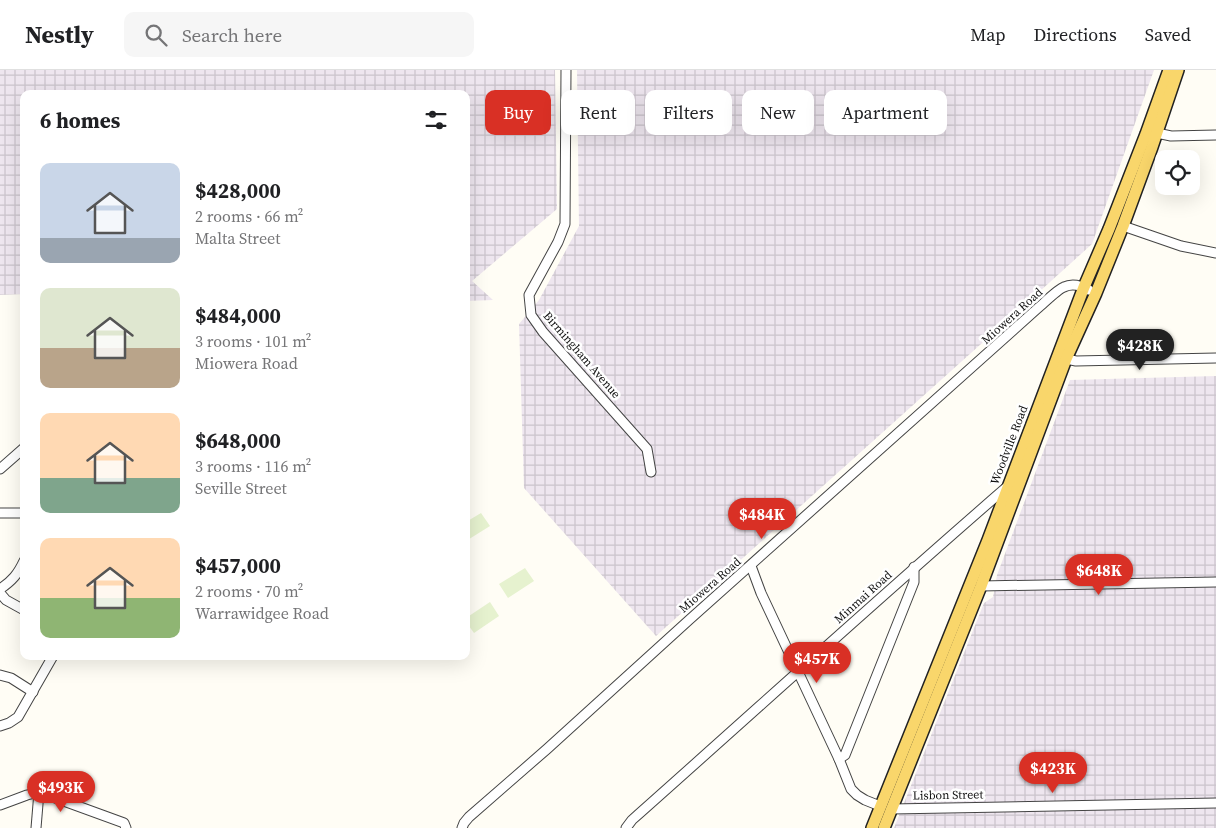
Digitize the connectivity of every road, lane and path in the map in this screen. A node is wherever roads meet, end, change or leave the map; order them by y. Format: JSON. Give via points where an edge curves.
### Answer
{"nodes":[{"id":1,"x":566,"y":70,"type":"edge"},
{"id":2,"x":1169,"y":70,"type":"edge"},
{"id":3,"x":1178,"y":70,"type":"edge"},
{"id":4,"x":1152,"y":132,"type":"junction"},
{"id":5,"x":1216,"y":135,"type":"edge"},
{"id":6,"x":1122,"y":226,"type":"junction"},
{"id":7,"x":1216,"y":253,"type":"edge"},
{"id":8,"x":1084,"y":287,"type":"junction"},
{"id":9,"x":1096,"y":293,"type":"junction"},
{"id":10,"x":1216,"y":358,"type":"edge"},
{"id":11,"x":1066,"y":359,"type":"junction"},
{"id":12,"x":20,"y":452,"type":"edge"},
{"id":13,"x":0,"y":469,"type":"edge"},
{"id":14,"x":651,"y":472,"type":"dead end"},
{"id":15,"x":1008,"y":486,"type":"junction"},
{"id":16,"x":0,"y":513,"type":"edge"},
{"id":17,"x":20,"y":513,"type":"edge"},
{"id":18,"x":751,"y":566,"type":"junction"},
{"id":19,"x":914,"y":567,"type":"junction"},
{"id":20,"x":20,"y":568,"type":"edge"},
{"id":21,"x":1216,"y":582,"type":"edge"},
{"id":22,"x":981,"y":586,"type":"junction"},
{"id":23,"x":0,"y":591,"type":"edge"},
{"id":24,"x":20,"y":608,"type":"edge"},
{"id":25,"x":52,"y":660,"type":"edge"},
{"id":26,"x":798,"y":672,"type":"junction"},
{"id":27,"x":0,"y":675,"type":"edge"},
{"id":28,"x":33,"y":692,"type":"junction"},
{"id":29,"x":0,"y":726,"type":"edge"},
{"id":30,"x":839,"y":759,"type":"junction"},
{"id":31,"x":39,"y":792,"type":"junction"},
{"id":32,"x":1216,"y":803,"type":"edge"},
{"id":33,"x":0,"y":805,"type":"edge"},
{"id":34,"x":886,"y":808,"type":"junction"},
{"id":35,"x":36,"y":828,"type":"edge"},
{"id":36,"x":126,"y":828,"type":"edge"},
{"id":37,"x":462,"y":828,"type":"edge"},
{"id":38,"x":626,"y":828,"type":"edge"},
{"id":39,"x":872,"y":828,"type":"edge"},
{"id":40,"x":884,"y":828,"type":"edge"}],
"edges":[{"from":1,"to":14,"type":"street","name":"Birmingham Avenue","via":[[566,224],[529,295],[532,315],[543,332],[647,449]]},
{"from":2,"to":4,"type":"main road","name":"Woodville Road"},
{"from":3,"to":4,"type":"main road","name":"Woodville Road"},
{"from":4,"to":5,"type":"street","via":[[1171,136]]},
{"from":4,"to":6,"type":"main road","name":"Woodville Road"},
{"from":4,"to":8,"type":"main road","name":"Woodville Road"},
{"from":6,"to":7,"type":"street","via":[[1181,246]]},
{"from":6,"to":9,"type":"main road","name":"Woodville Road"},
{"from":8,"to":9,"type":"street"},
{"from":8,"to":15,"type":"main road","name":"Woodville Road"},
{"from":8,"to":18,"type":"street","name":"Miowera Road","via":[[1064,287],[1038,308]]},
{"from":9,"to":11,"type":"main road","name":"Woodville Road"},
{"from":10,"to":11,"type":"street"},
{"from":11,"to":22,"type":"main road","name":"Woodville Road"},
{"from":12,"to":13,"type":"street"},
{"from":15,"to":19,"type":"street","name":"Minmai Road"},
{"from":15,"to":34,"type":"main road","name":"Woodville Road"},
{"from":16,"to":17,"type":"street"},
{"from":18,"to":26,"type":"street"},
{"from":18,"to":37,"type":"street","name":"Miowera Road","via":[[469,817]]},
{"from":19,"to":26,"type":"street","name":"Minmai Road"},
{"from":19,"to":30,"type":"street","via":[[914,582],[845,755]]},
{"from":20,"to":23,"type":"street"},
{"from":21,"to":22,"type":"street"},
{"from":22,"to":34,"type":"main road","name":"Woodville Road"},
{"from":23,"to":24,"type":"street","via":[[6,600]]},
{"from":25,"to":28,"type":"street"},
{"from":26,"to":30,"type":"street"},
{"from":26,"to":38,"type":"street","name":"Minmai Road"},
{"from":27,"to":28,"type":"street"},
{"from":28,"to":29,"type":"street","via":[[18,717]]},
{"from":30,"to":34,"type":"street","via":[[857,795]]},
{"from":31,"to":33,"type":"street"},
{"from":31,"to":35,"type":"street"},
{"from":31,"to":36,"type":"street","via":[[124,823]]},
{"from":32,"to":34,"type":"street","name":"Lisbon Street"},
{"from":34,"to":39,"type":"main road","name":"Woodville Road"},
{"from":34,"to":40,"type":"main road","name":"Woodville Road"}]}
